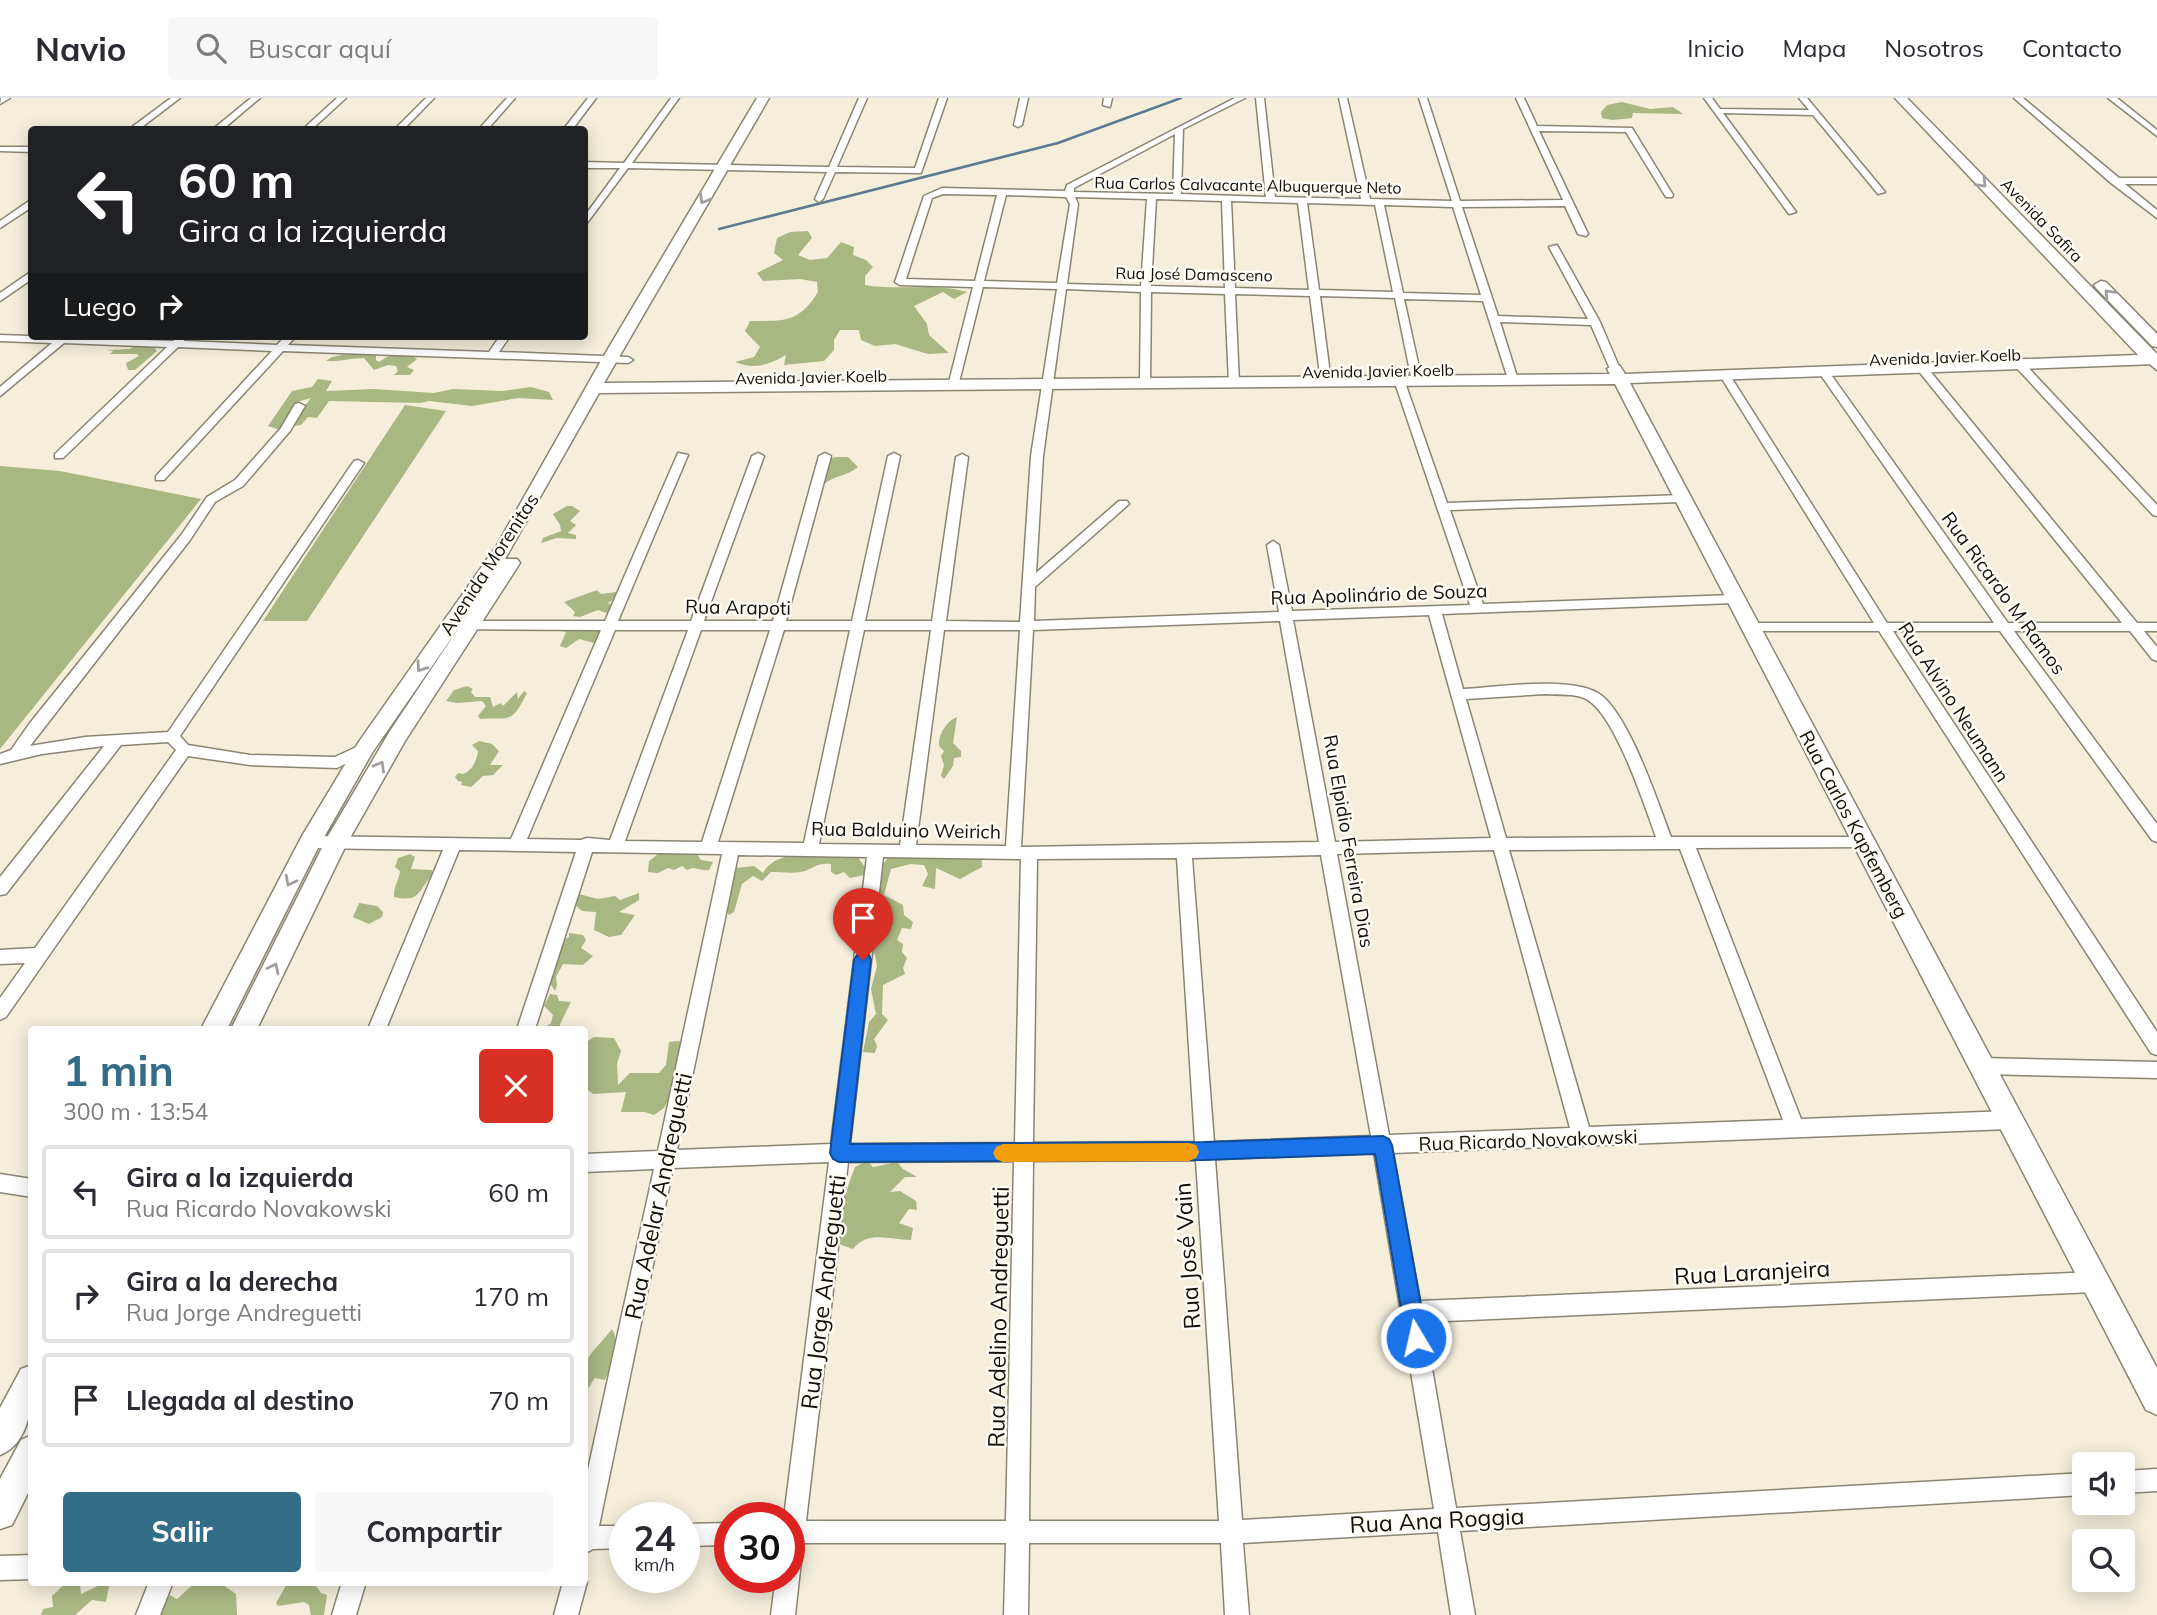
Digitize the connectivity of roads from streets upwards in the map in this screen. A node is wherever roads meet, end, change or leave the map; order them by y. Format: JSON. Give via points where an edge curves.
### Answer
{"nodes":[{"id":1,"x":6,"y":98,"type":"edge"},
{"id":2,"x":176,"y":98,"type":"edge"},
{"id":3,"x":256,"y":98,"type":"edge"},
{"id":4,"x":342,"y":98,"type":"edge"},
{"id":5,"x":430,"y":98,"type":"edge"},
{"id":6,"x":511,"y":98,"type":"edge"},
{"id":7,"x":592,"y":98,"type":"edge"},
{"id":8,"x":675,"y":98,"type":"edge"},
{"id":9,"x":763,"y":98,"type":"edge"},
{"id":10,"x":776,"y":98,"type":"edge"},
{"id":11,"x":863,"y":98,"type":"edge"},
{"id":12,"x":943,"y":98,"type":"edge"},
{"id":13,"x":1024,"y":98,"type":"edge"},
{"id":14,"x":1241,"y":98,"type":"edge"},
{"id":15,"x":1260,"y":98,"type":"edge"},
{"id":16,"x":1343,"y":98,"type":"edge"},
{"id":17,"x":1423,"y":98,"type":"edge"},
{"id":18,"x":1520,"y":98,"type":"edge"},
{"id":19,"x":1708,"y":98,"type":"edge"},
{"id":20,"x":1803,"y":98,"type":"edge"},
{"id":21,"x":1900,"y":98,"type":"edge"},
{"id":22,"x":1917,"y":98,"type":"edge"},
{"id":23,"x":2018,"y":98,"type":"edge"},
{"id":24,"x":2112,"y":98,"type":"edge"},
{"id":25,"x":0,"y":102,"type":"edge"},
{"id":26,"x":1718,"y":111,"type":"junction"},
{"id":27,"x":1816,"y":113,"type":"junction"},
{"id":28,"x":1018,"y":125,"type":"dead end"},
{"id":29,"x":138,"y":126,"type":"edge"},
{"id":30,"x":221,"y":126,"type":"edge"},
{"id":31,"x":310,"y":126,"type":"edge"},
{"id":32,"x":402,"y":126,"type":"edge"},
{"id":33,"x":486,"y":126,"type":"edge"},
{"id":34,"x":570,"y":126,"type":"edge"},
{"id":35,"x":1179,"y":128,"type":"junction"},
{"id":36,"x":1534,"y":128,"type":"junction"},
{"id":37,"x":2157,"y":134,"type":"edge"},
{"id":38,"x":0,"y":149,"type":"edge"},
{"id":39,"x":13,"y":149,"type":"junction"},
{"id":40,"x":28,"y":150,"type":"edge"},
{"id":41,"x":1950,"y":150,"type":"junction"},
{"id":42,"x":1968,"y":150,"type":"junction"},
{"id":43,"x":0,"y":158,"type":"edge"},
{"id":44,"x":588,"y":165,"type":"edge"},
{"id":45,"x":626,"y":166,"type":"junction"},
{"id":46,"x":729,"y":169,"type":"junction"},
{"id":47,"x":831,"y":170,"type":"junction"},
{"id":48,"x":2114,"y":181,"type":"junction"},
{"id":49,"x":2157,"y":181,"type":"edge"},
{"id":50,"x":1002,"y":192,"type":"junction"},
{"id":51,"x":1881,"y":192,"type":"dead end"},
{"id":52,"x":1069,"y":194,"type":"junction"},
{"id":53,"x":1669,"y":195,"type":"dead end"},
{"id":54,"x":1152,"y":196,"type":"junction"},
{"id":55,"x":1177,"y":197,"type":"junction"},
{"id":56,"x":1226,"y":198,"type":"junction"},
{"id":57,"x":819,"y":199,"type":"dead end"},
{"id":58,"x":1271,"y":199,"type":"junction"},
{"id":59,"x":1302,"y":200,"type":"junction"},
{"id":60,"x":1366,"y":202,"type":"junction"},
{"id":61,"x":1379,"y":202,"type":"junction"},
{"id":62,"x":1569,"y":203,"type":"junction"},
{"id":63,"x":1457,"y":204,"type":"junction"},
{"id":64,"x":28,"y":205,"type":"edge"},
{"id":65,"x":1792,"y":212,"type":"dead end"},
{"id":66,"x":2157,"y":215,"type":"edge"},
{"id":67,"x":588,"y":219,"type":"edge"},
{"id":68,"x":0,"y":225,"type":"edge"},
{"id":69,"x":2044,"y":227,"type":"dead end"},
{"id":70,"x":1583,"y":234,"type":"dead end"},
{"id":71,"x":1554,"y":247,"type":"dead end"},
{"id":72,"x":2091,"y":275,"type":"dead end"},
{"id":73,"x":28,"y":277,"type":"edge"},
{"id":74,"x":900,"y":282,"type":"joint"},
{"id":75,"x":978,"y":284,"type":"junction"},
{"id":76,"x":1063,"y":287,"type":"junction"},
{"id":77,"x":668,"y":288,"type":"dead end"},
{"id":78,"x":1146,"y":289,"type":"junction"},
{"id":79,"x":1230,"y":291,"type":"junction"},
{"id":80,"x":1316,"y":293,"type":"junction"},
{"id":81,"x":1399,"y":295,"type":"junction"},
{"id":82,"x":1487,"y":298,"type":"junction"},
{"id":83,"x":0,"y":299,"type":"edge"},
{"id":84,"x":1494,"y":319,"type":"junction"},
{"id":85,"x":1595,"y":322,"type":"junction"},
{"id":86,"x":0,"y":338,"type":"edge"},
{"id":87,"x":28,"y":338,"type":"edge"},
{"id":88,"x":62,"y":340,"type":"edge"},
{"id":89,"x":180,"y":340,"type":"edge"},
{"id":90,"x":287,"y":340,"type":"edge"},
{"id":91,"x":398,"y":340,"type":"edge"},
{"id":92,"x":502,"y":340,"type":"edge"},
{"id":93,"x":2157,"y":343,"type":"edge"},
{"id":94,"x":280,"y":347,"type":"junction"},
{"id":95,"x":389,"y":351,"type":"junction"},
{"id":96,"x":631,"y":354,"type":"joint"},
{"id":97,"x":491,"y":356,"type":"junction"},
{"id":98,"x":2152,"y":357,"type":"edge"},
{"id":99,"x":610,"y":359,"type":"junction"},
{"id":100,"x":2018,"y":363,"type":"junction"},
{"id":101,"x":1921,"y":367,"type":"junction"},
{"id":102,"x":1822,"y":371,"type":"junction"},
{"id":103,"x":1618,"y":374,"type":"junction"},
{"id":104,"x":1724,"y":374,"type":"junction"},
{"id":105,"x":1511,"y":375,"type":"junction"},
{"id":106,"x":1397,"y":376,"type":"junction"},
{"id":107,"x":1416,"y":376,"type":"junction"},
{"id":108,"x":1325,"y":377,"type":"junction"},
{"id":109,"x":1233,"y":378,"type":"junction"},
{"id":110,"x":1144,"y":379,"type":"junction"},
{"id":111,"x":1047,"y":380,"type":"junction"},
{"id":112,"x":954,"y":381,"type":"junction"},
{"id":113,"x":605,"y":384,"type":"junction"},
{"id":114,"x":0,"y":393,"type":"edge"},
{"id":115,"x":299,"y":406,"type":"dead end"},
{"id":116,"x":682,"y":455,"type":"dead end"},
{"id":117,"x":59,"y":456,"type":"dead end"},
{"id":118,"x":758,"y":456,"type":"dead end"},
{"id":119,"x":825,"y":456,"type":"dead end"},
{"id":120,"x":894,"y":456,"type":"dead end"},
{"id":121,"x":962,"y":457,"type":"dead end"},
{"id":122,"x":358,"y":463,"type":"dead end"},
{"id":123,"x":160,"y":478,"type":"dead end"},
{"id":124,"x":1681,"y":498,"type":"junction"},
{"id":125,"x":1123,"y":504,"type":"dead end"},
{"id":126,"x":1441,"y":507,"type":"junction"},
{"id":127,"x":2157,"y":513,"type":"edge"},
{"id":128,"x":1273,"y":545,"type":"dead end"},
{"id":129,"x":1028,"y":587,"type":"junction"},
{"id":130,"x":1734,"y":599,"type":"junction"},
{"id":131,"x":1478,"y":610,"type":"junction"},
{"id":132,"x":1435,"y":612,"type":"junction"},
{"id":133,"x":1287,"y":618,"type":"junction"},
{"id":134,"x":460,"y":625,"type":"junction"},
{"id":135,"x":610,"y":626,"type":"junction"},
{"id":136,"x":694,"y":626,"type":"junction"},
{"id":137,"x":1025,"y":626,"type":"junction"},
{"id":138,"x":778,"y":627,"type":"junction"},
{"id":139,"x":859,"y":627,"type":"junction"},
{"id":140,"x":940,"y":627,"type":"junction"},
{"id":141,"x":1749,"y":627,"type":"junction"},
{"id":142,"x":1882,"y":627,"type":"junction"},
{"id":143,"x":2004,"y":627,"type":"junction"},
{"id":144,"x":2133,"y":627,"type":"junction"},
{"id":145,"x":2157,"y":627,"type":"edge"},
{"id":146,"x":2157,"y":656,"type":"edge"},
{"id":147,"x":1458,"y":694,"type":"junction"},
{"id":148,"x":172,"y":737,"type":"junction"},
{"id":149,"x":117,"y":739,"type":"junction"},
{"id":150,"x":365,"y":748,"type":"junction"},
{"id":151,"x":184,"y":750,"type":"junction"},
{"id":152,"x":17,"y":753,"type":"junction"},
{"id":153,"x":0,"y":759,"type":"edge"},
{"id":154,"x":2157,"y":836,"type":"edge"},
{"id":155,"x":310,"y":842,"type":"junction"},
{"id":156,"x":336,"y":842,"type":"junction"},
{"id":157,"x":1865,"y":842,"type":"junction"},
{"id":158,"x":454,"y":843,"type":"junction"},
{"id":159,"x":1666,"y":843,"type":"junction"},
{"id":160,"x":1686,"y":843,"type":"junction"},
{"id":161,"x":517,"y":844,"type":"junction"},
{"id":162,"x":587,"y":844,"type":"junction"},
{"id":163,"x":1502,"y":844,"type":"junction"},
{"id":164,"x":616,"y":845,"type":"junction"},
{"id":165,"x":1330,"y":848,"type":"junction"},
{"id":166,"x":708,"y":849,"type":"junction"},
{"id":167,"x":731,"y":849,"type":"junction"},
{"id":168,"x":810,"y":850,"type":"junction"},
{"id":169,"x":876,"y":850,"type":"junction"},
{"id":170,"x":907,"y":851,"type":"junction"},
{"id":171,"x":1021,"y":852,"type":"junction"},
{"id":172,"x":1184,"y":852,"type":"junction"},
{"id":173,"x":0,"y":890,"type":"edge"},
{"id":174,"x":38,"y":955,"type":"junction"},
{"id":175,"x":0,"y":957,"type":"edge"},
{"id":176,"x":0,"y":1012,"type":"edge"},
{"id":177,"x":216,"y":1026,"type":"edge"},
{"id":178,"x":245,"y":1026,"type":"edge"},
{"id":179,"x":378,"y":1026,"type":"edge"},
{"id":180,"x":527,"y":1026,"type":"edge"},
{"id":181,"x":2157,"y":1047,"type":"edge"},
{"id":182,"x":1982,"y":1066,"type":"junction"},
{"id":183,"x":2157,"y":1070,"type":"edge"},
{"id":184,"x":2009,"y":1120,"type":"junction"},
{"id":185,"x":1797,"y":1130,"type":"junction"},
{"id":186,"x":1582,"y":1137,"type":"junction"},
{"id":187,"x":1383,"y":1145,"type":"junction"},
{"id":188,"x":1204,"y":1151,"type":"junction"},
{"id":189,"x":839,"y":1153,"type":"junction"},
{"id":190,"x":1026,"y":1153,"type":"junction"},
{"id":191,"x":666,"y":1159,"type":"junction"},
{"id":192,"x":588,"y":1163,"type":"edge"},
{"id":193,"x":0,"y":1183,"type":"edge"},
{"id":194,"x":28,"y":1187,"type":"edge"},
{"id":195,"x":2094,"y":1282,"type":"junction"},
{"id":196,"x":1412,"y":1312,"type":"junction"},
{"id":197,"x":28,"y":1387,"type":"edge"},
{"id":198,"x":2157,"y":1399,"type":"edge"},
{"id":199,"x":0,"y":1439,"type":"edge"},
{"id":200,"x":28,"y":1459,"type":"edge"},
{"id":201,"x":2157,"y":1480,"type":"edge"},
{"id":202,"x":2135,"y":1481,"type":"edge"},
{"id":203,"x":2072,"y":1485,"type":"edge"},
{"id":204,"x":796,"y":1502,"type":"edge"},
{"id":205,"x":0,"y":1513,"type":"edge"},
{"id":206,"x":1446,"y":1519,"type":"junction"},
{"id":207,"x":588,"y":1526,"type":"edge"},
{"id":208,"x":1019,"y":1530,"type":"junction"},
{"id":209,"x":805,"y":1532,"type":"edge"},
{"id":210,"x":1232,"y":1532,"type":"junction"},
{"id":211,"x":609,"y":1538,"type":"edge"},
{"id":212,"x":588,"y":1540,"type":"edge"},
{"id":213,"x":28,"y":1567,"type":"edge"},
{"id":214,"x":0,"y":1568,"type":"edge"},
{"id":215,"x":160,"y":1586,"type":"edge"},
{"id":216,"x":353,"y":1586,"type":"edge"},
{"id":217,"x":574,"y":1586,"type":"edge"},
{"id":218,"x":786,"y":1593,"type":"edge"},
{"id":219,"x":148,"y":1615,"type":"edge"},
{"id":220,"x":344,"y":1615,"type":"edge"},
{"id":221,"x":566,"y":1615,"type":"edge"},
{"id":222,"x":783,"y":1615,"type":"edge"},
{"id":223,"x":1016,"y":1615,"type":"edge"},
{"id":224,"x":1237,"y":1615,"type":"edge"},
{"id":225,"x":1463,"y":1615,"type":"edge"}],
"edges":[{"from":1,"to":25,"type":"street"},
{"from":2,"to":29,"type":"street"},
{"from":3,"to":30,"type":"street"},
{"from":4,"to":31,"type":"street"},
{"from":5,"to":32,"type":"street"},
{"from":6,"to":33,"type":"street"},
{"from":7,"to":34,"type":"street"},
{"from":8,"to":45,"type":"street"},
{"from":9,"to":46,"type":"street","name":"Avenida Morenitas"},
{"from":10,"to":46,"type":"street","name":"Avenida Morenitas"},
{"from":11,"to":47,"type":"street"},
{"from":12,"to":47,"type":"street","via":[[918,172]]},
{"from":13,"to":28,"type":"street"},
{"from":14,"to":35,"type":"street"},
{"from":15,"to":58,"type":"street"},
{"from":16,"to":60,"type":"street"},
{"from":17,"to":63,"type":"street"},
{"from":18,"to":36,"type":"street"},
{"from":19,"to":26,"type":"street"},
{"from":20,"to":27,"type":"street"},
{"from":21,"to":41,"type":"street","name":"Avenida Safira"},
{"from":22,"to":42,"type":"street","name":"Avenida Safira"},
{"from":23,"to":48,"type":"street"},
{"from":24,"to":37,"type":"street"},
{"from":26,"to":27,"type":"street"},
{"from":26,"to":65,"type":"street"},
{"from":27,"to":51,"type":"street"},
{"from":35,"to":52,"type":"street","via":[[1070,187]]},
{"from":35,"to":55,"type":"street"},
{"from":36,"to":53,"type":"street","via":[[1629,130]]},
{"from":36,"to":62,"type":"street"},
{"from":38,"to":39,"type":"street"},
{"from":39,"to":40,"type":"street"},
{"from":39,"to":43,"type":"street"},
{"from":41,"to":42,"type":"street"},
{"from":41,"to":98,"type":"street","name":"Avenida Safira","one_way":true},
{"from":42,"to":69,"type":"street","name":"Avenida Safira"},
{"from":44,"to":45,"type":"street"},
{"from":45,"to":46,"type":"street"},
{"from":45,"to":67,"type":"street"},
{"from":46,"to":47,"type":"street"},
{"from":46,"to":77,"type":"street","name":"Avenida Morenitas"},
{"from":46,"to":99,"type":"street","name":"Avenida Morenitas","one_way":true},
{"from":47,"to":57,"type":"street"},
{"from":48,"to":49,"type":"street"},
{"from":48,"to":66,"type":"street"},
{"from":50,"to":52,"type":"street","name":"Rua Carlos Calvacante Albuquerque Neto"},
{"from":50,"to":74,"type":"street","name":"Rua Carlos Calvacante Albuquerque Neto","via":[[942,191],[928,196]]},
{"from":50,"to":75,"type":"street"},
{"from":52,"to":54,"type":"street","name":"Rua Carlos Calvacante Albuquerque Neto"},
{"from":52,"to":76,"type":"street","name":"Rua Adelino Andreguetti","via":[[1074,204]]},
{"from":54,"to":55,"type":"street","name":"Rua Carlos Calvacante Albuquerque Neto"},
{"from":54,"to":78,"type":"street"},
{"from":55,"to":56,"type":"street","name":"Rua Carlos Calvacante Albuquerque Neto"},
{"from":56,"to":58,"type":"street","name":"Rua Carlos Calvacante Albuquerque Neto"},
{"from":56,"to":79,"type":"street"},
{"from":58,"to":59,"type":"street","name":"Rua Carlos Calvacante Albuquerque Neto"},
{"from":59,"to":60,"type":"street","name":"Rua Carlos Calvacante Albuquerque Neto"},
{"from":59,"to":80,"type":"street"},
{"from":60,"to":61,"type":"street","name":"Rua Carlos Calvacante Albuquerque Neto"},
{"from":61,"to":63,"type":"street","name":"Rua Carlos Calvacante Albuquerque Neto"},
{"from":61,"to":81,"type":"street"},
{"from":62,"to":63,"type":"street","name":"Rua Carlos Calvacante Albuquerque Neto"},
{"from":62,"to":70,"type":"street"},
{"from":63,"to":82,"type":"street"},
{"from":64,"to":68,"type":"street"},
{"from":71,"to":85,"type":"street","name":"Rua Carlos Kapfemberg"},
{"from":93,"to":72,"type":"street","name":"Avenida Safira","one_way":true},
{"from":73,"to":83,"type":"street"},
{"from":74,"to":75,"type":"street","name":"Rua José Damasceno"},
{"from":75,"to":76,"type":"street","name":"Rua José Damasceno"},
{"from":75,"to":112,"type":"street"},
{"from":76,"to":78,"type":"street","name":"Rua José Damasceno"},
{"from":76,"to":111,"type":"street","name":"Rua Adelino Andreguetti"},
{"from":78,"to":79,"type":"street","name":"Rua José Damasceno"},
{"from":78,"to":110,"type":"street"},
{"from":79,"to":80,"type":"street","name":"Rua José Damasceno"},
{"from":79,"to":109,"type":"street"},
{"from":80,"to":81,"type":"street","name":"Rua José Damasceno"},
{"from":80,"to":108,"type":"street"},
{"from":81,"to":82,"type":"street","name":"Rua José Damasceno"},
{"from":81,"to":107,"type":"street"},
{"from":82,"to":84,"type":"street"},
{"from":84,"to":85,"type":"street"},
{"from":84,"to":105,"type":"street"},
{"from":85,"to":103,"type":"street","name":"Rua Carlos Kapfemberg"},
{"from":86,"to":87,"type":"street"},
{"from":88,"to":114,"type":"street"},
{"from":89,"to":94,"type":"street"},
{"from":89,"to":117,"type":"street"},
{"from":90,"to":94,"type":"street"},
{"from":91,"to":95,"type":"street"},
{"from":92,"to":97,"type":"street"},
{"from":94,"to":95,"type":"street"},
{"from":94,"to":123,"type":"street"},
{"from":95,"to":97,"type":"street"},
{"from":96,"to":99,"type":"street"},
{"from":96,"to":113,"type":"street","name":"Avenida Morenitas"},
{"from":97,"to":99,"type":"street"},
{"from":98,"to":100,"type":"street","name":"Avenida Javier Koelb"},
{"from":98,"to":103,"type":"street","name":"Avenida Javier Koelb"},
{"from":99,"to":113,"type":"street","name":"Avenida Morenitas"},
{"from":100,"to":101,"type":"street","name":"Avenida Javier Koelb"},
{"from":100,"to":127,"type":"street"},
{"from":101,"to":102,"type":"street","name":"Avenida Javier Koelb"},
{"from":101,"to":144,"type":"street"},
{"from":102,"to":104,"type":"street","name":"Avenida Javier Koelb"},
{"from":102,"to":143,"type":"street","name":"Rua Ricardo M Ramos"},
{"from":103,"to":104,"type":"street","name":"Avenida Javier Koelb"},
{"from":103,"to":105,"type":"street","name":"Avenida Javier Koelb"},
{"from":103,"to":124,"type":"street","name":"Rua Carlos Kapfemberg"},
{"from":104,"to":142,"type":"street","name":"Rua Alvino Neumann"},
{"from":105,"to":107,"type":"street","name":"Avenida Javier Koelb"},
{"from":106,"to":107,"type":"street","name":"Avenida Javier Koelb"},
{"from":106,"to":108,"type":"street","name":"Avenida Javier Koelb"},
{"from":106,"to":126,"type":"street"},
{"from":108,"to":109,"type":"street","name":"Avenida Javier Koelb"},
{"from":109,"to":110,"type":"street","name":"Avenida Javier Koelb"},
{"from":110,"to":111,"type":"street","name":"Avenida Javier Koelb"},
{"from":111,"to":112,"type":"street"},
{"from":111,"to":129,"type":"street","name":"Rua Adelino Andreguetti"},
{"from":112,"to":113,"type":"street"},
{"from":113,"to":134,"type":"street","name":"Avenida Morenitas"},
{"from":115,"to":152,"type":"street","via":[[286,429],[239,483],[211,500]]},
{"from":116,"to":135,"type":"street"},
{"from":118,"to":136,"type":"street"},
{"from":119,"to":138,"type":"street"},
{"from":120,"to":139,"type":"street"},
{"from":121,"to":140,"type":"street"},
{"from":122,"to":148,"type":"street"},
{"from":124,"to":126,"type":"street"},
{"from":124,"to":130,"type":"street","name":"Rua Carlos Kapfemberg"},
{"from":125,"to":129,"type":"street"},
{"from":126,"to":131,"type":"street"},
{"from":128,"to":133,"type":"street","name":"Rua Elpidio Ferreira Dias"},
{"from":129,"to":137,"type":"street","name":"Rua Adelino Andreguetti"},
{"from":130,"to":131,"type":"street","name":"Rua Apolinário de Souza"},
{"from":130,"to":141,"type":"street","name":"Rua Carlos Kapfemberg"},
{"from":131,"to":132,"type":"street","name":"Rua Apolinário de Souza"},
{"from":132,"to":133,"type":"street","name":"Rua Apolinário de Souza"},
{"from":132,"to":147,"type":"street"},
{"from":133,"to":137,"type":"street","name":"Rua Apolinário de Souza"},
{"from":133,"to":165,"type":"street","name":"Rua Elpidio Ferreira Dias"},
{"from":134,"to":135,"type":"street","name":"Rua Arapoti"},
{"from":134,"to":150,"type":"street","name":"Avenida Morenitas","one_way":true},
{"from":156,"to":134,"type":"street","name":"Avenida Morenitas","one_way":true},
{"from":135,"to":136,"type":"street","name":"Rua Arapoti"},
{"from":135,"to":161,"type":"street"},
{"from":136,"to":138,"type":"street","name":"Rua Arapoti"},
{"from":136,"to":164,"type":"street"},
{"from":137,"to":140,"type":"street","name":"Rua Arapoti"},
{"from":137,"to":171,"type":"street","name":"Rua Adelino Andreguetti"},
{"from":138,"to":139,"type":"street","name":"Rua Arapoti"},
{"from":138,"to":166,"type":"street"},
{"from":139,"to":140,"type":"street","name":"Rua Arapoti"},
{"from":139,"to":168,"type":"street"},
{"from":140,"to":170,"type":"street"},
{"from":141,"to":142,"type":"street"},
{"from":141,"to":157,"type":"street","name":"Rua Carlos Kapfemberg"},
{"from":142,"to":143,"type":"street"},
{"from":142,"to":181,"type":"street","name":"Rua Alvino Neumann"},
{"from":143,"to":144,"type":"street"},
{"from":143,"to":154,"type":"street","name":"Rua Ricardo M Ramos"},
{"from":144,"to":145,"type":"street"},
{"from":144,"to":146,"type":"street"},
{"from":147,"to":159,"type":"street","via":[[1567,690],[1594,697],[1614,719]]},
{"from":147,"to":163,"type":"street"},
{"from":148,"to":149,"type":"street"},
{"from":148,"to":151,"type":"street"},
{"from":149,"to":152,"type":"street"},
{"from":149,"to":173,"type":"street"},
{"from":150,"to":151,"type":"street","via":[[337,763],[250,760]]},
{"from":150,"to":155,"type":"street","name":"Avenida Morenitas"},
{"from":151,"to":174,"type":"street"},
{"from":152,"to":153,"type":"street"},
{"from":155,"to":156,"type":"street","name":"Rua Balduino Weirich"},
{"from":155,"to":177,"type":"street","name":"Avenida Morenitas","one_way":true},
{"from":156,"to":158,"type":"street","name":"Rua Balduino Weirich"},
{"from":178,"to":156,"type":"street","name":"Avenida Morenitas","one_way":true},
{"from":157,"to":160,"type":"street","name":"Rua Balduino Weirich"},
{"from":157,"to":182,"type":"street","name":"Rua Carlos Kapfemberg"},
{"from":158,"to":161,"type":"street","name":"Rua Balduino Weirich"},
{"from":158,"to":179,"type":"street"},
{"from":159,"to":160,"type":"street","name":"Rua Balduino Weirich"},
{"from":159,"to":163,"type":"street","name":"Rua Balduino Weirich"},
{"from":160,"to":185,"type":"street"},
{"from":161,"to":162,"type":"street","name":"Rua Balduino Weirich"},
{"from":162,"to":164,"type":"street","name":"Rua Balduino Weirich"},
{"from":162,"to":180,"type":"street"},
{"from":163,"to":165,"type":"street","name":"Rua Balduino Weirich"},
{"from":163,"to":186,"type":"street"},
{"from":164,"to":166,"type":"street","name":"Rua Balduino Weirich"},
{"from":165,"to":172,"type":"street","name":"Rua Balduino Weirich"},
{"from":165,"to":187,"type":"street","name":"Rua Elpidio Ferreira Dias"},
{"from":166,"to":167,"type":"street","name":"Rua Balduino Weirich"},
{"from":167,"to":168,"type":"street","name":"Rua Balduino Weirich"},
{"from":167,"to":191,"type":"street","name":"Rua Adelar Andreguetti"},
{"from":168,"to":169,"type":"street","name":"Rua Balduino Weirich"},
{"from":169,"to":170,"type":"street","name":"Rua Balduino Weirich"},
{"from":169,"to":189,"type":"street","name":"Rua Jorge Andreguetti"},
{"from":170,"to":171,"type":"street","name":"Rua Balduino Weirich"},
{"from":171,"to":172,"type":"street","name":"Rua Balduino Weirich"},
{"from":171,"to":190,"type":"street","name":"Rua Adelino Andreguetti"},
{"from":172,"to":188,"type":"street","name":"Rua José Vain"},
{"from":174,"to":175,"type":"street"},
{"from":174,"to":176,"type":"street"},
{"from":182,"to":183,"type":"street"},
{"from":182,"to":184,"type":"street","name":"Rua Carlos Kapfemberg"},
{"from":184,"to":185,"type":"street","name":"Rua Ricardo Novakowski"},
{"from":184,"to":195,"type":"street","name":"Rua Carlos Kapfemberg"},
{"from":185,"to":186,"type":"street","name":"Rua Ricardo Novakowski"},
{"from":186,"to":187,"type":"street","name":"Rua Ricardo Novakowski"},
{"from":187,"to":188,"type":"street","name":"Rua Ricardo Novakowski"},
{"from":187,"to":196,"type":"street","name":"Rua Elpidio Ferreira Dias"},
{"from":188,"to":190,"type":"street","name":"Rua Ricardo Novakowski"},
{"from":188,"to":210,"type":"street","name":"Rua José Vain"},
{"from":189,"to":190,"type":"street","name":"Rua Ricardo Novakowski"},
{"from":189,"to":191,"type":"street","name":"Rua Ricardo Novakowski"},
{"from":189,"to":204,"type":"street","name":"Rua Jorge Andreguetti"},
{"from":190,"to":208,"type":"street","name":"Rua Adelino Andreguetti"},
{"from":191,"to":192,"type":"street","name":"Rua Ricardo Novakowski"},
{"from":191,"to":207,"type":"street","name":"Rua Adelar Andreguetti"},
{"from":193,"to":194,"type":"street"},
{"from":195,"to":196,"type":"street","name":"Rua Laranjeira"},
{"from":195,"to":198,"type":"street","name":"Rua Carlos Kapfemberg"},
{"from":196,"to":206,"type":"street","name":"Rua Elpidio Ferreira Dias"},
{"from":197,"to":199,"type":"street"},
{"from":200,"to":205,"type":"street"},
{"from":201,"to":202,"type":"street"},
{"from":203,"to":206,"type":"street","name":"Rua Ana Roggia"},
{"from":206,"to":210,"type":"street","name":"Rua Ana Roggia"},
{"from":206,"to":225,"type":"street","name":"Rua Elpidio Ferreira Dias"},
{"from":208,"to":209,"type":"street","name":"Rua Ana Roggia"},
{"from":208,"to":210,"type":"street","name":"Rua Ana Roggia"},
{"from":208,"to":223,"type":"street","name":"Rua Adelino Andreguetti"},
{"from":210,"to":224,"type":"street","name":"Rua José Vain"},
{"from":211,"to":212,"type":"street"},
{"from":213,"to":214,"type":"street"},
{"from":215,"to":219,"type":"street"},
{"from":216,"to":220,"type":"street"},
{"from":217,"to":221,"type":"street"},
{"from":218,"to":222,"type":"street"}]}
